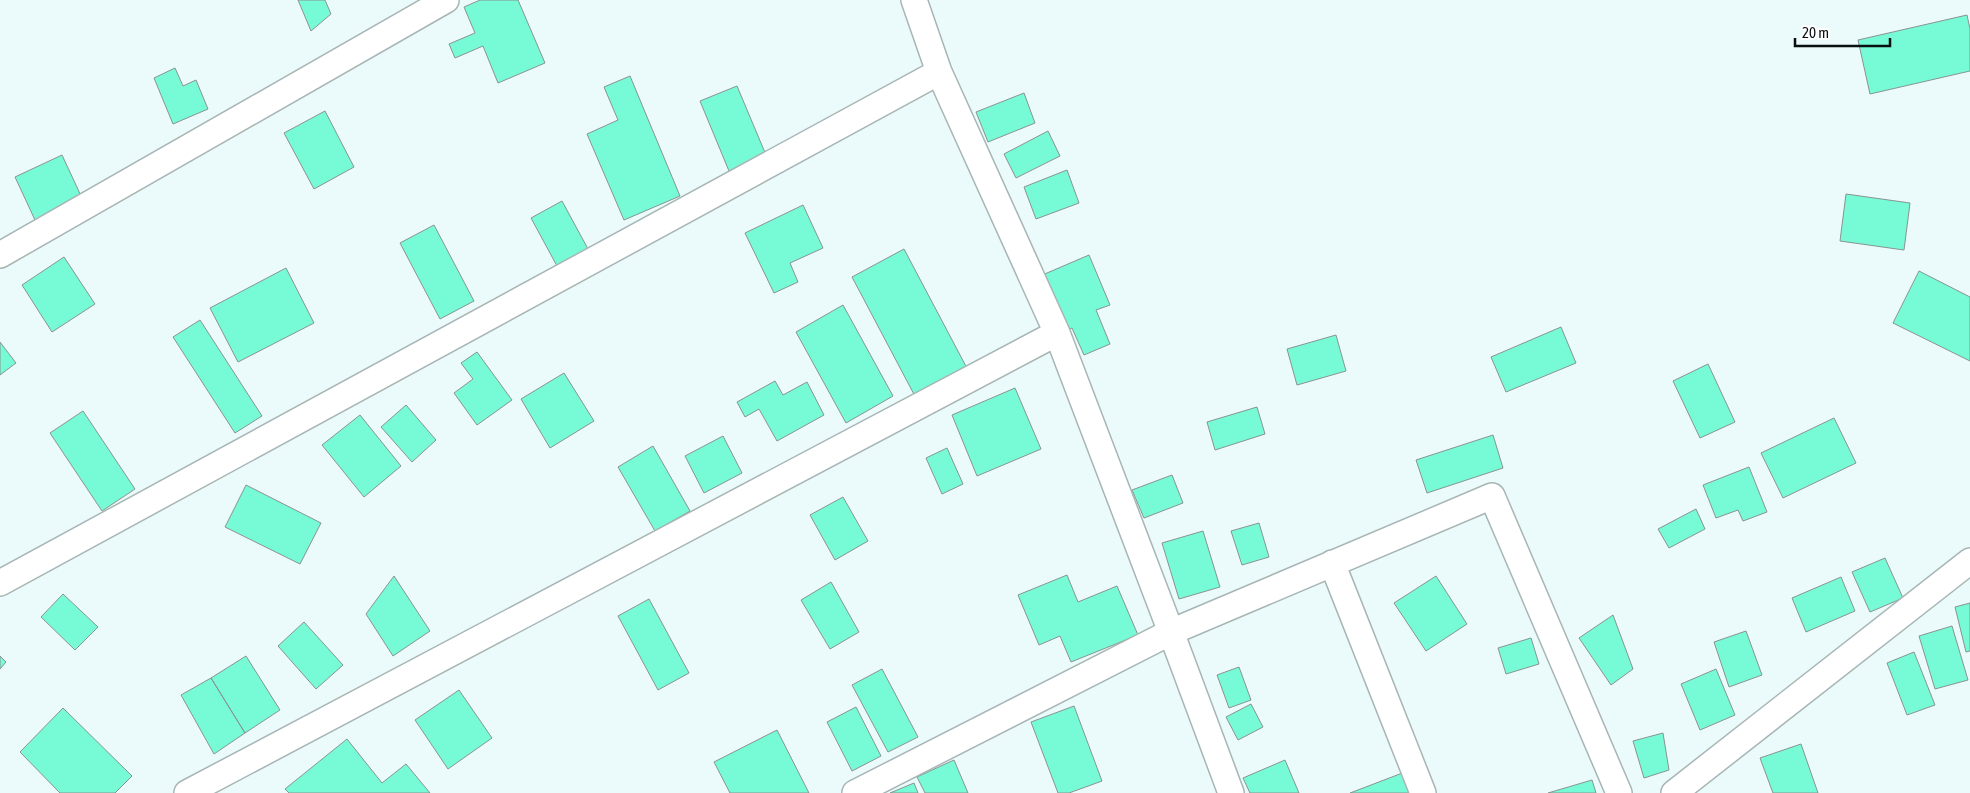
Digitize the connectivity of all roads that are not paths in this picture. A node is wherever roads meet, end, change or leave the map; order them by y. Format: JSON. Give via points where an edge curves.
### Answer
{"nodes":[{"id":1,"x":446,"y":0,"type":"edge"},
{"id":2,"x":914,"y":0,"type":"edge"},
{"id":3,"x":939,"y":72,"type":"junction"},
{"id":4,"x":0,"y":255,"type":"edge"},
{"id":5,"x":1057,"y":333,"type":"junction"},
{"id":6,"x":1970,"y":561,"type":"edge"},
{"id":7,"x":1332,"y":563,"type":"junction"},
{"id":8,"x":0,"y":583,"type":"edge"},
{"id":9,"x":1171,"y":632,"type":"junction"},
{"id":10,"x":188,"y":793,"type":"edge"},
{"id":11,"x":855,"y":793,"type":"edge"},
{"id":12,"x":1230,"y":793,"type":"edge"},
{"id":13,"x":1423,"y":793,"type":"edge"},
{"id":14,"x":1619,"y":793,"type":"edge"},
{"id":15,"x":1674,"y":793,"type":"edge"}],
"edges":[{"from":1,"to":4,"type":"street"},
{"from":2,"to":3,"type":"street"},
{"from":3,"to":5,"type":"street"},
{"from":3,"to":8,"type":"street"},
{"from":5,"to":9,"type":"street"},
{"from":5,"to":10,"type":"street"},
{"from":6,"to":15,"type":"street"},
{"from":7,"to":9,"type":"street"},
{"from":7,"to":13,"type":"street"},
{"from":7,"to":14,"type":"street","via":[[1492,496]]},
{"from":9,"to":11,"type":"street"},
{"from":9,"to":12,"type":"street"}]}
